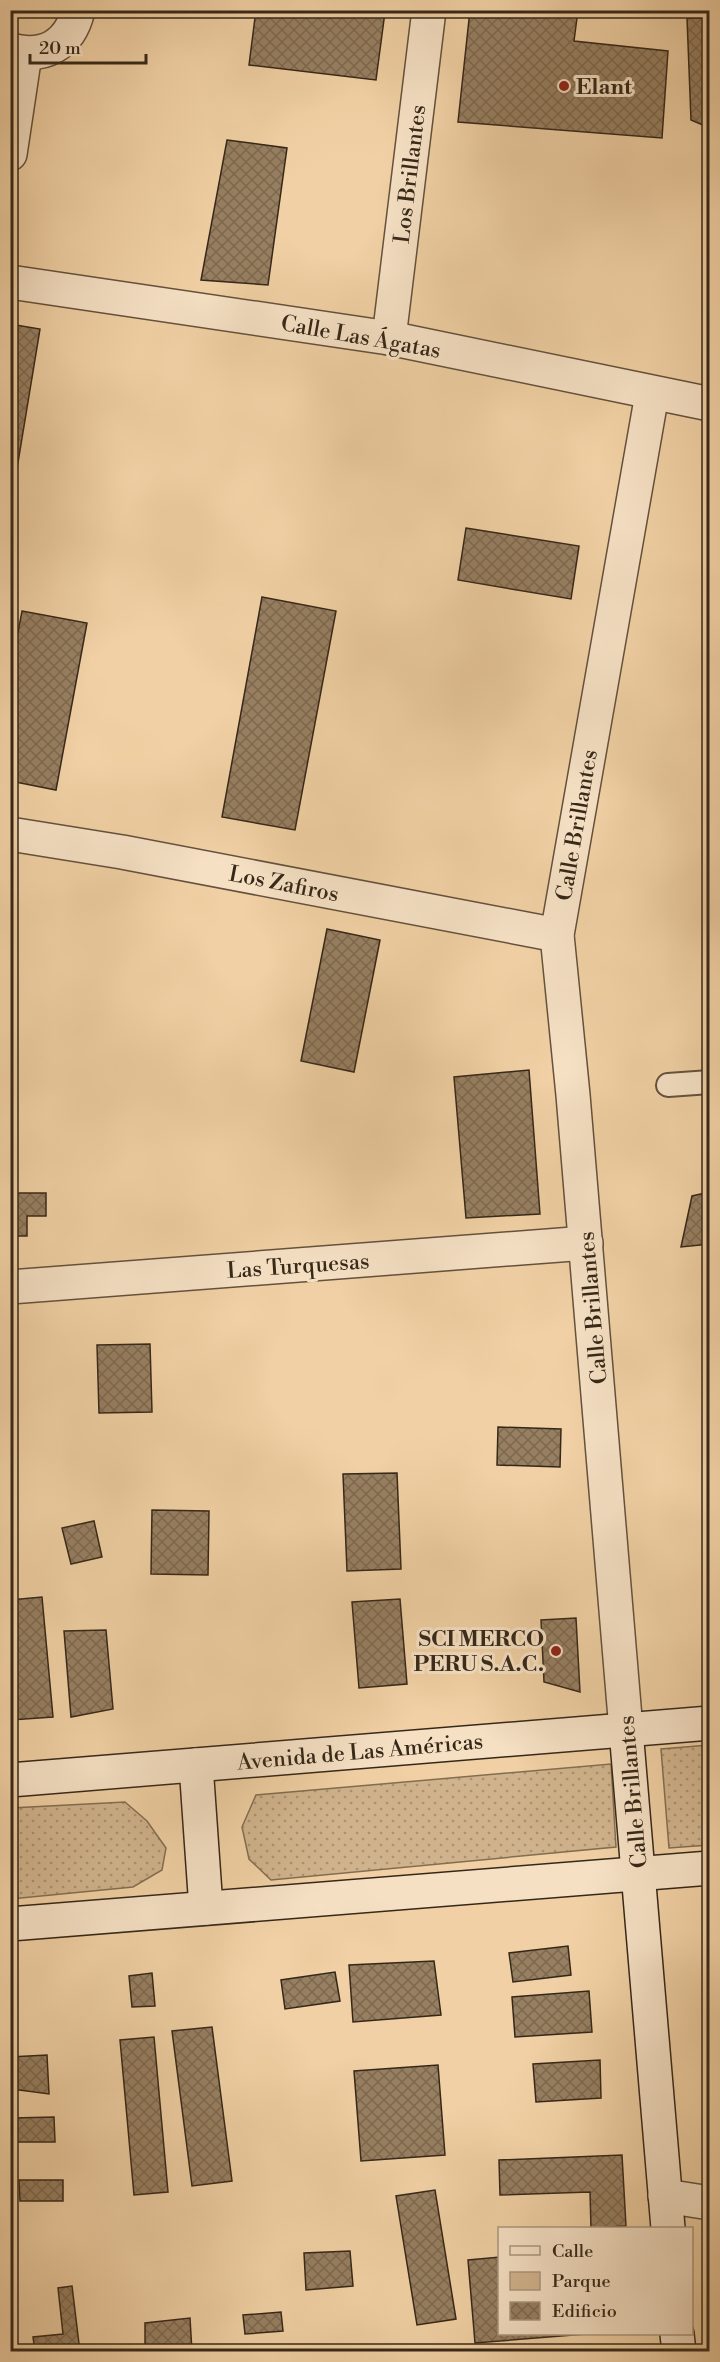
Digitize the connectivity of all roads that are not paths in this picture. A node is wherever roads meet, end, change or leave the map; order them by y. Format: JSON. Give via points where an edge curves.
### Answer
{"nodes":[{"id":1,"x":78,"y":10,"type":"edge"},
{"id":2,"x":429,"y":10,"type":"edge"},
{"id":3,"x":18,"y":52,"type":"edge"},
{"id":4,"x":10,"y":154,"type":"edge"},
{"id":5,"x":10,"y":282,"type":"edge"},
{"id":6,"x":389,"y":338,"type":"junction"},
{"id":7,"x":652,"y":394,"type":"junction"},
{"id":8,"x":710,"y":404,"type":"edge"},
{"id":9,"x":10,"y":834,"type":"edge"},
{"id":10,"x":557,"y":935,"type":"junction"},
{"id":11,"x":710,"y":1082,"type":"edge"},
{"id":12,"x":668,"y":1085,"type":"dead end"},
{"id":13,"x":586,"y":1243,"type":"junction"},
{"id":14,"x":10,"y":1287,"type":"edge"},
{"id":15,"x":710,"y":1723,"type":"edge"},
{"id":16,"x":626,"y":1730,"type":"junction"},
{"id":17,"x":196,"y":1765,"type":"junction"},
{"id":18,"x":10,"y":1780,"type":"edge"},
{"id":19,"x":710,"y":1868,"type":"edge"},
{"id":20,"x":638,"y":1874,"type":"junction"},
{"id":21,"x":206,"y":1908,"type":"junction"},
{"id":22,"x":10,"y":1924,"type":"edge"},
{"id":23,"x":665,"y":2196,"type":"junction"},
{"id":24,"x":710,"y":2204,"type":"edge"},
{"id":25,"x":668,"y":2227,"type":"edge"},
{"id":26,"x":677,"y":2335,"type":"edge"},
{"id":27,"x":678,"y":2352,"type":"edge"}],
"edges":[{"from":1,"to":3,"type":"street","via":[[71,30],[55,47],[41,53]]},
{"from":2,"to":6,"type":"street","name":"Los Brillantes"},
{"from":3,"to":4,"type":"street"},
{"from":5,"to":6,"type":"street","name":"Calle Las Ágatas"},
{"from":6,"to":7,"type":"street","name":"Calle Las Ágatas"},
{"from":7,"to":8,"type":"street","name":"Calle Las Ágatas"},
{"from":7,"to":10,"type":"street","name":"Calle Brillantes"},
{"from":9,"to":10,"type":"street","name":"Los Zafiros"},
{"from":10,"to":13,"type":"street","name":"Calle Brillantes"},
{"from":11,"to":12,"type":"lane"},
{"from":13,"to":14,"type":"street","name":"Las Turquesas"},
{"from":13,"to":16,"type":"street","name":"Calle Brillantes"},
{"from":15,"to":16,"type":"street","name":"Avenida de Las Américas"},
{"from":16,"to":17,"type":"street","name":"Avenida de Las Américas"},
{"from":16,"to":20,"type":"street","name":"Calle Brillantes"},
{"from":17,"to":18,"type":"street","name":"Avenida de Las Américas"},
{"from":17,"to":21,"type":"street"},
{"from":19,"to":20,"type":"street"},
{"from":20,"to":21,"type":"street"},
{"from":20,"to":23,"type":"street","name":"Calle Brillantes"},
{"from":21,"to":22,"type":"street"},
{"from":23,"to":24,"type":"street"},
{"from":23,"to":25,"type":"street","name":"Calle Brillantes"},
{"from":26,"to":27,"type":"street"}]}
